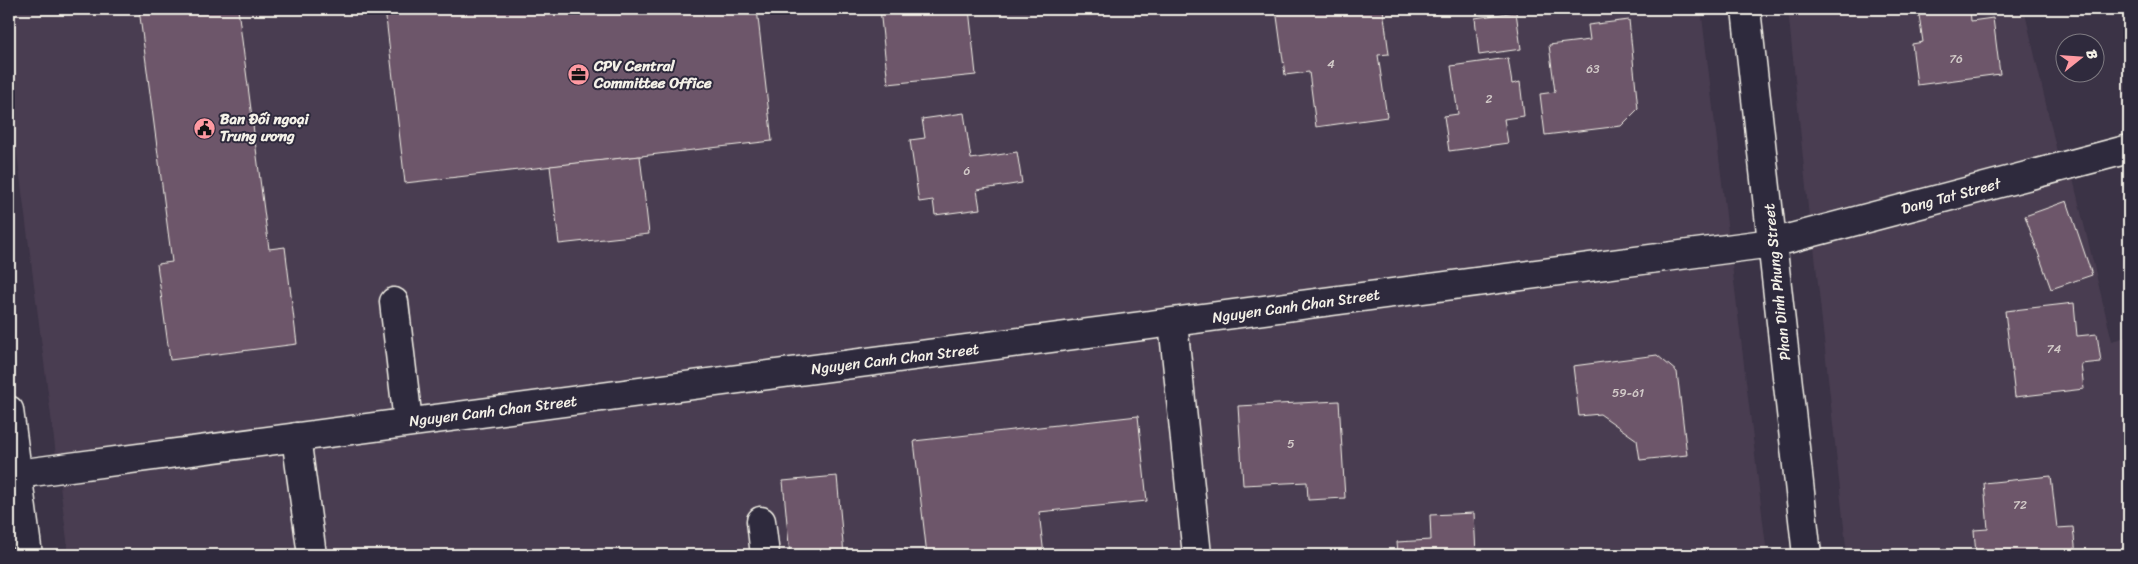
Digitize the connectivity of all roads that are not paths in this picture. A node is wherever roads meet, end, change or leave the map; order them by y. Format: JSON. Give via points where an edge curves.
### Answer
{"nodes":[{"id":1,"x":1746,"y":9,"type":"edge"},
{"id":2,"x":2129,"y":150,"type":"edge"},
{"id":3,"x":1772,"y":243,"type":"junction"},
{"id":4,"x":394,"y":302,"type":"dead end"},
{"id":5,"x":1173,"y":323,"type":"junction"},
{"id":6,"x":9,"y":410,"type":"edge"},
{"id":7,"x":408,"y":422,"type":"junction"},
{"id":8,"x":296,"y":437,"type":"junction"},
{"id":9,"x":17,"y":474,"type":"junction"},
{"id":10,"x":762,"y":521,"type":"dead end"},
{"id":11,"x":28,"y":555,"type":"edge"},
{"id":12,"x":312,"y":555,"type":"edge"},
{"id":13,"x":765,"y":555,"type":"edge"},
{"id":14,"x":1197,"y":555,"type":"edge"},
{"id":15,"x":1807,"y":555,"type":"edge"}],
"edges":[{"from":1,"to":3,"type":"street","name":"Phan Dinh Phung Street"},
{"from":2,"to":3,"type":"street","name":"Dang Tat Street"},
{"from":3,"to":5,"type":"street","name":"Nguyen Canh Chan Street"},
{"from":3,"to":15,"type":"street","name":"Phan Dinh Phung Street"},
{"from":4,"to":7,"type":"street"},
{"from":5,"to":7,"type":"street","name":"Nguyen Canh Chan Street"},
{"from":5,"to":14,"type":"street"},
{"from":6,"to":9,"type":"street"},
{"from":7,"to":8,"type":"street","name":"Nguyen Canh Chan Street"},
{"from":8,"to":9,"type":"street","name":"Nguyen Canh Chan Street"},
{"from":8,"to":12,"type":"street"},
{"from":9,"to":11,"type":"street"},
{"from":10,"to":13,"type":"street"}]}
